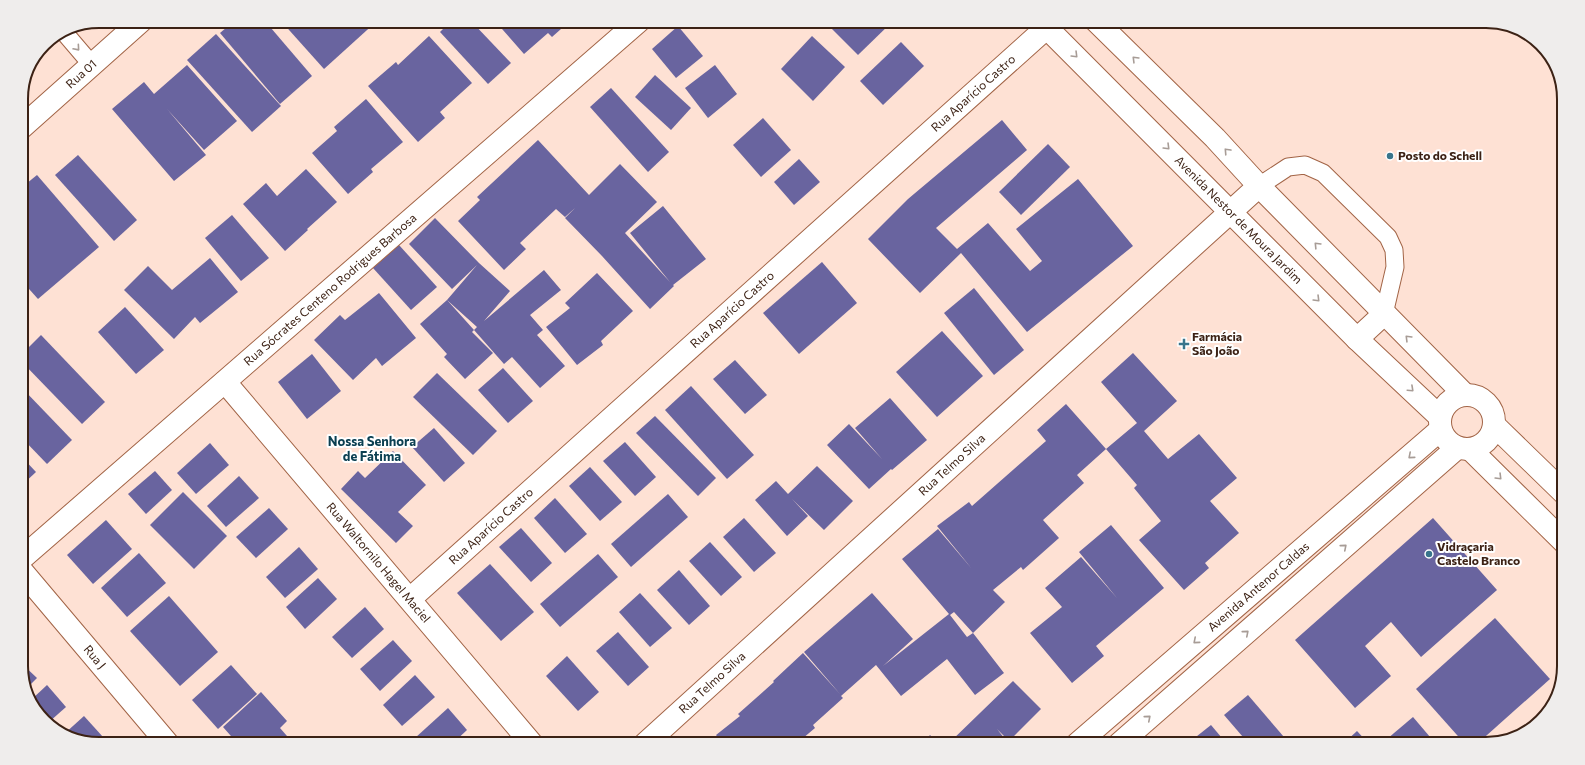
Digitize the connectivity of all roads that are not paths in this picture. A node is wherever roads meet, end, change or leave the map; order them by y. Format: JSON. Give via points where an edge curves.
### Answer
{"nodes":[{"id":1,"x":133,"y":28,"type":"edge"},
{"id":2,"x":631,"y":28,"type":"edge"},
{"id":3,"x":1041,"y":28,"type":"edge"},
{"id":4,"x":1052,"y":28,"type":"edge"},
{"id":5,"x":1103,"y":28,"type":"edge"},
{"id":6,"x":67,"y":35,"type":"edge"},
{"id":7,"x":92,"y":65,"type":"junction"},
{"id":8,"x":28,"y":121,"type":"edge"},
{"id":9,"x":1259,"y":186,"type":"junction"},
{"id":10,"x":1231,"y":212,"type":"junction"},
{"id":11,"x":1384,"y":314,"type":"junction"},
{"id":12,"x":1357,"y":339,"type":"junction"},
{"id":13,"x":225,"y":382,"type":"junction"},
{"id":14,"x":1465,"y":395,"type":"junction"},
{"id":15,"x":1440,"y":423,"type":"junction"},
{"id":16,"x":1494,"y":425,"type":"junction"},
{"id":17,"x":1464,"y":449,"type":"junction"},
{"id":18,"x":1557,"y":485,"type":"edge"},
{"id":19,"x":1557,"y":535,"type":"edge"},
{"id":20,"x":28,"y":553,"type":"edge"},
{"id":21,"x":28,"y":578,"type":"edge"},
{"id":22,"x":410,"y":599,"type":"junction"},
{"id":23,"x":162,"y":737,"type":"edge"},
{"id":24,"x":526,"y":737,"type":"edge"},
{"id":25,"x":653,"y":737,"type":"edge"},
{"id":26,"x":1085,"y":737,"type":"edge"},
{"id":27,"x":1127,"y":737,"type":"edge"}],
"edges":[{"from":1,"to":7,"type":"street","name":"Rua 01"},
{"from":2,"to":13,"type":"street","name":"Rua Sócrates Centeno Rodrigues Barbosa"},
{"from":3,"to":22,"type":"street","name":"Rua Aparício Castro"},
{"from":4,"to":10,"type":"street","name":"Avenida Nestor de Moura Jardim","one_way":true},
{"from":9,"to":5,"type":"street","one_way":true},
{"from":6,"to":7,"type":"lane","one_way":true},
{"from":7,"to":8,"type":"street","name":"Rua 01"},
{"from":9,"to":10,"type":"street","name":"Rua Telmo Silva"},
{"from":11,"to":9,"type":"street","one_way":true},
{"from":9,"to":11,"type":"lane","via":[[1288,167],[1305,165],[1323,173],[1388,237],[1394,250],[1395,267]]},
{"from":10,"to":12,"type":"street","name":"Avenida Nestor de Moura Jardim","one_way":true},
{"from":10,"to":25,"type":"street","name":"Rua Telmo Silva"},
{"from":11,"to":12,"type":"street"},
{"from":14,"to":11,"type":"street","one_way":true},
{"from":12,"to":15,"type":"street","name":"Avenida Nestor de Moura Jardim","one_way":true},
{"from":13,"to":20,"type":"street","name":"Rua Sócrates Centeno Rodrigues Barbosa"},
{"from":13,"to":22,"type":"street","name":"Rua Waltornilo Hagel Maciel"},
{"from":14,"to":15,"type":"street","via":[[1446,404]]},
{"from":14,"to":16,"type":"street","via":[[1483,400],[1493,416]]},
{"from":15,"to":17,"type":"street","via":[[1444,438],[1450,444]]},
{"from":15,"to":26,"type":"street","name":"Avenida Antenor Caldas","one_way":true},
{"from":16,"to":17,"type":"street","via":[[1489,439],[1484,444]]},
{"from":16,"to":18,"type":"street"},
{"from":17,"to":19,"type":"street","one_way":true},
{"from":27,"to":17,"type":"street","one_way":true},
{"from":21,"to":23,"type":"street","name":"Rua J"},
{"from":22,"to":24,"type":"street","name":"Rua Waltornilo Hagel Maciel"}]}
